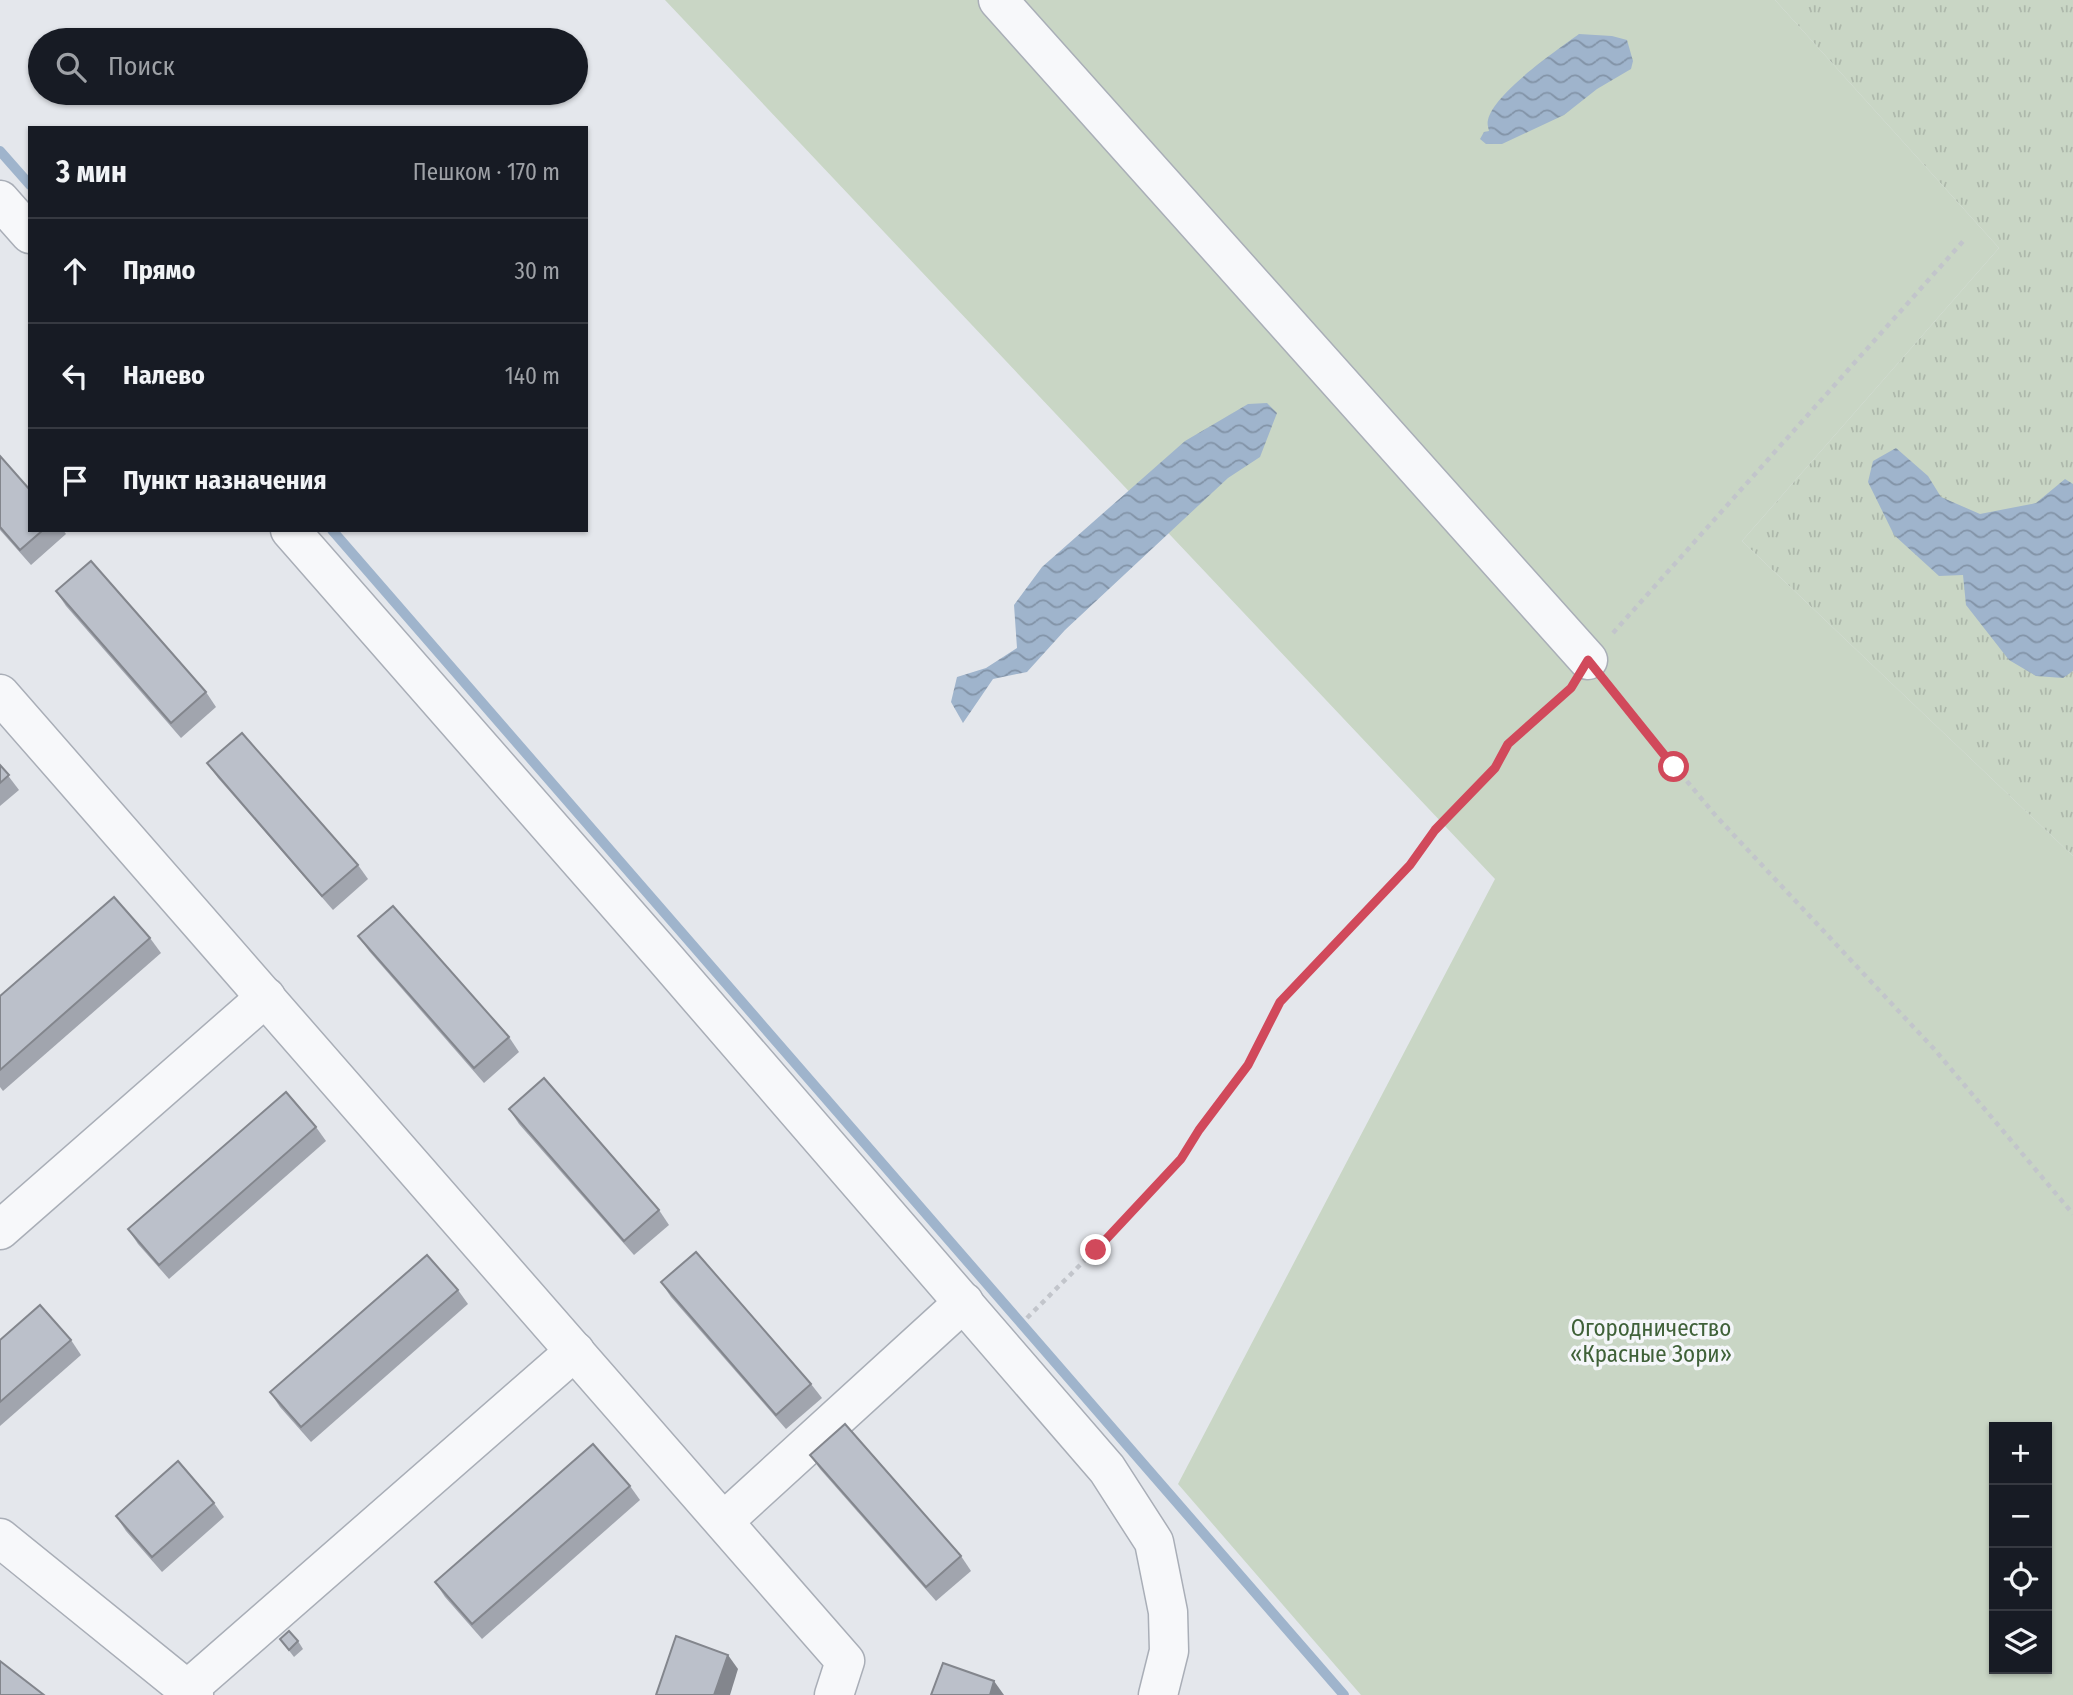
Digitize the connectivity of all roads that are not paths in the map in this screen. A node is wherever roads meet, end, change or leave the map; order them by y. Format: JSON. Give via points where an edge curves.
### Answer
{"nodes":[{"id":1,"x":998,"y":0,"type":"edge"},
{"id":2,"x":0,"y":200,"type":"edge"},
{"id":3,"x":28,"y":232,"type":"edge"},
{"id":4,"x":292,"y":532,"type":"edge"},
{"id":5,"x":1588,"y":660,"type":"road end"},
{"id":6,"x":0,"y":694,"type":"edge"},
{"id":7,"x":266,"y":997,"type":"junction"},
{"id":8,"x":0,"y":1230,"type":"edge"},
{"id":9,"x":964,"y":1302,"type":"junction"},
{"id":10,"x":575,"y":1351,"type":"junction"},
{"id":11,"x":724,"y":1521,"type":"junction"},
{"id":12,"x":0,"y":1538,"type":"edge"},
{"id":13,"x":191,"y":1692,"type":"edge"},
{"id":14,"x":834,"y":1695,"type":"edge"},
{"id":15,"x":1158,"y":1695,"type":"edge"}],
"edges":[{"from":1,"to":5,"type":"street"},
{"from":2,"to":3,"type":"street"},
{"from":4,"to":9,"type":"street"},
{"from":6,"to":7,"type":"street"},
{"from":7,"to":8,"type":"street"},
{"from":7,"to":10,"type":"street"},
{"from":9,"to":11,"type":"street"},
{"from":9,"to":15,"type":"street","via":[[1107,1469],[1154,1542],[1168,1612],[1169,1651]]},
{"from":10,"to":11,"type":"street"},
{"from":10,"to":13,"type":"street"},
{"from":11,"to":14,"type":"street","via":[[845,1661]]},
{"from":12,"to":13,"type":"street"}]}
